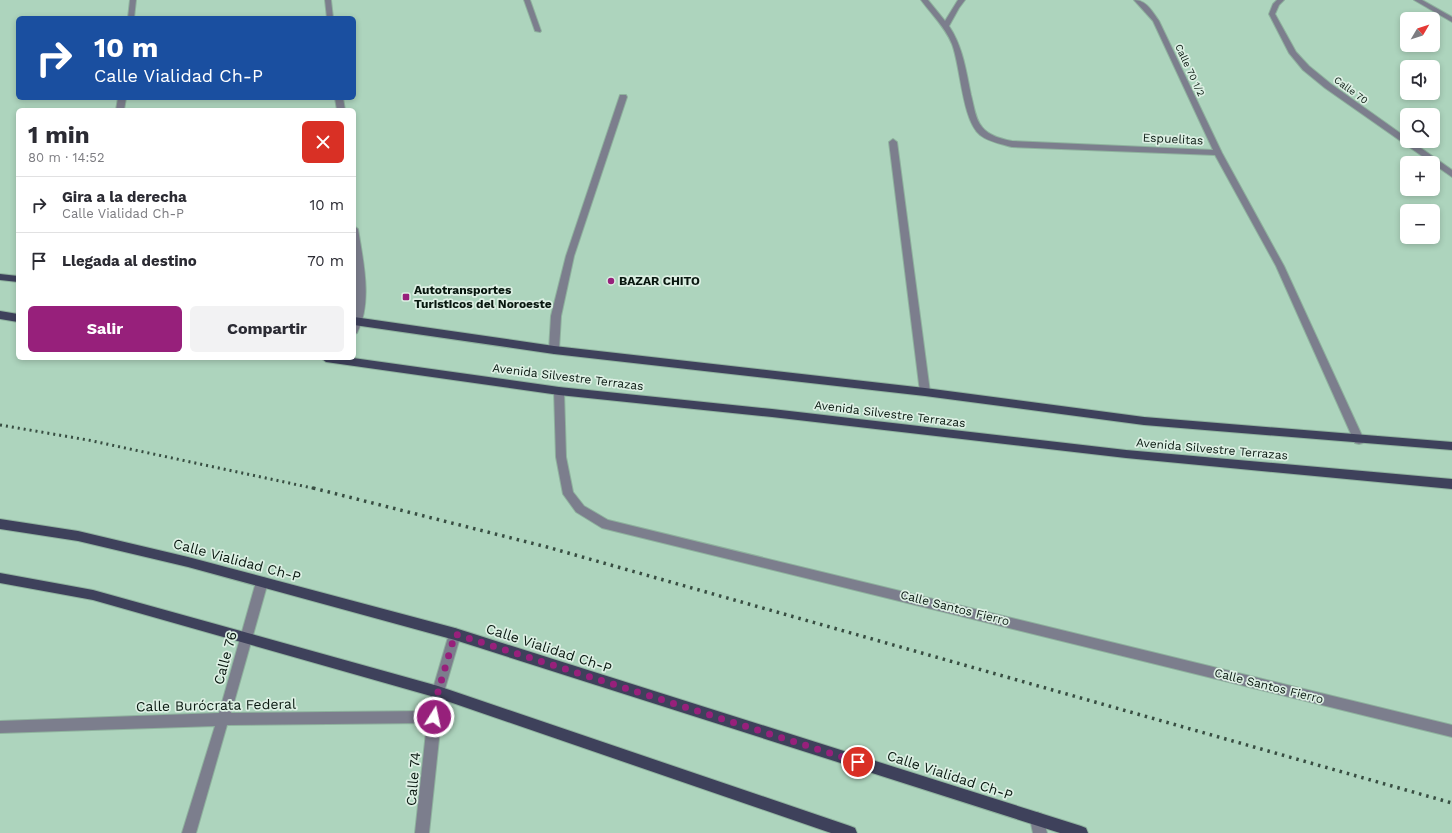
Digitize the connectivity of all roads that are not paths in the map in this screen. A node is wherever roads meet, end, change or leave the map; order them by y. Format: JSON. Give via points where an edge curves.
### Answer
{"nodes":[{"id":1,"x":133,"y":0,"type":"edge"},
{"id":2,"x":328,"y":0,"type":"edge"},
{"id":3,"x":527,"y":0,"type":"edge"},
{"id":4,"x":924,"y":0,"type":"edge"},
{"id":5,"x":962,"y":0,"type":"edge"},
{"id":6,"x":1137,"y":0,"type":"edge"},
{"id":7,"x":1281,"y":0,"type":"edge"},
{"id":8,"x":1417,"y":0,"type":"edge"},
{"id":9,"x":131,"y":16,"type":"edge"},
{"id":10,"x":330,"y":16,"type":"edge"},
{"id":11,"x":1452,"y":20,"type":"edge"},
{"id":12,"x":946,"y":27,"type":"junction"},
{"id":13,"x":538,"y":31,"type":"dead end"},
{"id":14,"x":623,"y":97,"type":"dead end"},
{"id":15,"x":893,"y":142,"type":"dead end"},
{"id":16,"x":1218,"y":154,"type":"junction"},
{"id":17,"x":1452,"y":174,"type":"edge"},
{"id":18,"x":356,"y":248,"type":"edge"},
{"id":19,"x":0,"y":277,"type":"edge"},
{"id":20,"x":16,"y":279,"type":"edge"},
{"id":21,"x":0,"y":315,"type":"edge"},
{"id":22,"x":16,"y":318,"type":"edge"},
{"id":23,"x":356,"y":320,"type":"edge"},
{"id":24,"x":356,"y":324,"type":"edge"},
{"id":25,"x":554,"y":350,"type":"junction"},
{"id":26,"x":349,"y":360,"type":"edge"},
{"id":27,"x":559,"y":391,"type":"junction"},
{"id":28,"x":925,"y":392,"type":"junction"},
{"id":29,"x":1359,"y":440,"type":"junction"},
{"id":30,"x":1452,"y":446,"type":"edge"},
{"id":31,"x":1452,"y":484,"type":"edge"},
{"id":32,"x":0,"y":524,"type":"edge"},
{"id":33,"x":0,"y":578,"type":"edge"},
{"id":34,"x":262,"y":582,"type":"junction"},
{"id":35,"x":455,"y":634,"type":"junction"},
{"id":36,"x":245,"y":638,"type":"junction"},
{"id":37,"x":438,"y":692,"type":"junction"},
{"id":38,"x":434,"y":717,"type":"junction"},
{"id":39,"x":224,"y":719,"type":"junction"},
{"id":40,"x":0,"y":727,"type":"edge"},
{"id":41,"x":1452,"y":731,"type":"edge"},
{"id":42,"x":1038,"y":819,"type":"junction"},
{"id":43,"x":189,"y":833,"type":"edge"},
{"id":44,"x":422,"y":833,"type":"edge"},
{"id":45,"x":850,"y":833,"type":"edge"},
{"id":46,"x":1040,"y":833,"type":"edge"},
{"id":47,"x":1081,"y":833,"type":"edge"}],
"edges":[{"from":1,"to":9,"type":"street"},
{"from":2,"to":10,"type":"street"},
{"from":3,"to":13,"type":"street"},
{"from":4,"to":12,"type":"street","name":"Espuelitas"},
{"from":5,"to":12,"type":"street"},
{"from":6,"to":16,"type":"street","name":"Calle 70 1/2","via":[[1156,21]]},
{"from":7,"to":17,"type":"street","name":"Calle 70","via":[[1276,4],[1272,14],[1293,53],[1306,68]]},
{"from":8,"to":11,"type":"street"},
{"from":12,"to":16,"type":"street","name":"Espuelitas","via":[[956,43],[962,60],[973,116],[978,128],[988,136],[1012,144]]},
{"from":14,"to":25,"type":"street","via":[[570,256],[556,316]]},
{"from":15,"to":28,"type":"street"},
{"from":16,"to":29,"type":"street","name":"Espuelitas","via":[[1280,266]]},
{"from":18,"to":23,"type":"street","via":[[360,304]]},
{"from":19,"to":20,"type":"main road"},
{"from":21,"to":22,"type":"main road"},
{"from":24,"to":25,"type":"main road","name":"Avenida Silvestre Terrazas"},
{"from":25,"to":28,"type":"main road","name":"Avenida Silvestre Terrazas"},
{"from":26,"to":27,"type":"main road","name":"Avenida Silvestre Terrazas"},
{"from":27,"to":31,"type":"main road","name":"Avenida Silvestre Terrazas","via":[[1126,454]]},
{"from":27,"to":41,"type":"street","name":"Calle Santos Fierro","via":[[561,457],[568,494],[580,509],[606,524]]},
{"from":28,"to":29,"type":"main road","name":"Avenida Silvestre Terrazas","via":[[1144,422]]},
{"from":29,"to":30,"type":"main road","name":"Avenida Silvestre Terrazas"},
{"from":32,"to":34,"type":"main road","name":"Calle Vialidad Ch-P","via":[[78,536]]},
{"from":33,"to":36,"type":"main road","via":[[93,595]]},
{"from":34,"to":35,"type":"main road","name":"Calle Vialidad Ch-P"},
{"from":34,"to":36,"type":"street","name":"Calle 76"},
{"from":35,"to":37,"type":"street","name":"Calle 74"},
{"from":35,"to":42,"type":"main road","name":"Calle Vialidad Ch-P"},
{"from":36,"to":37,"type":"main road"},
{"from":36,"to":39,"type":"street","name":"Calle 76"},
{"from":37,"to":38,"type":"street","name":"Calle 74"},
{"from":37,"to":45,"type":"main road"},
{"from":38,"to":39,"type":"street","name":"Calle Burócrata Federal"},
{"from":38,"to":44,"type":"street","name":"Calle 74"},
{"from":39,"to":40,"type":"street","name":"Calle Burócrata Federal"},
{"from":39,"to":43,"type":"street","name":"Calle 76"},
{"from":42,"to":46,"type":"street"},
{"from":42,"to":47,"type":"main road","name":"Calle Vialidad Ch-P"}]}
